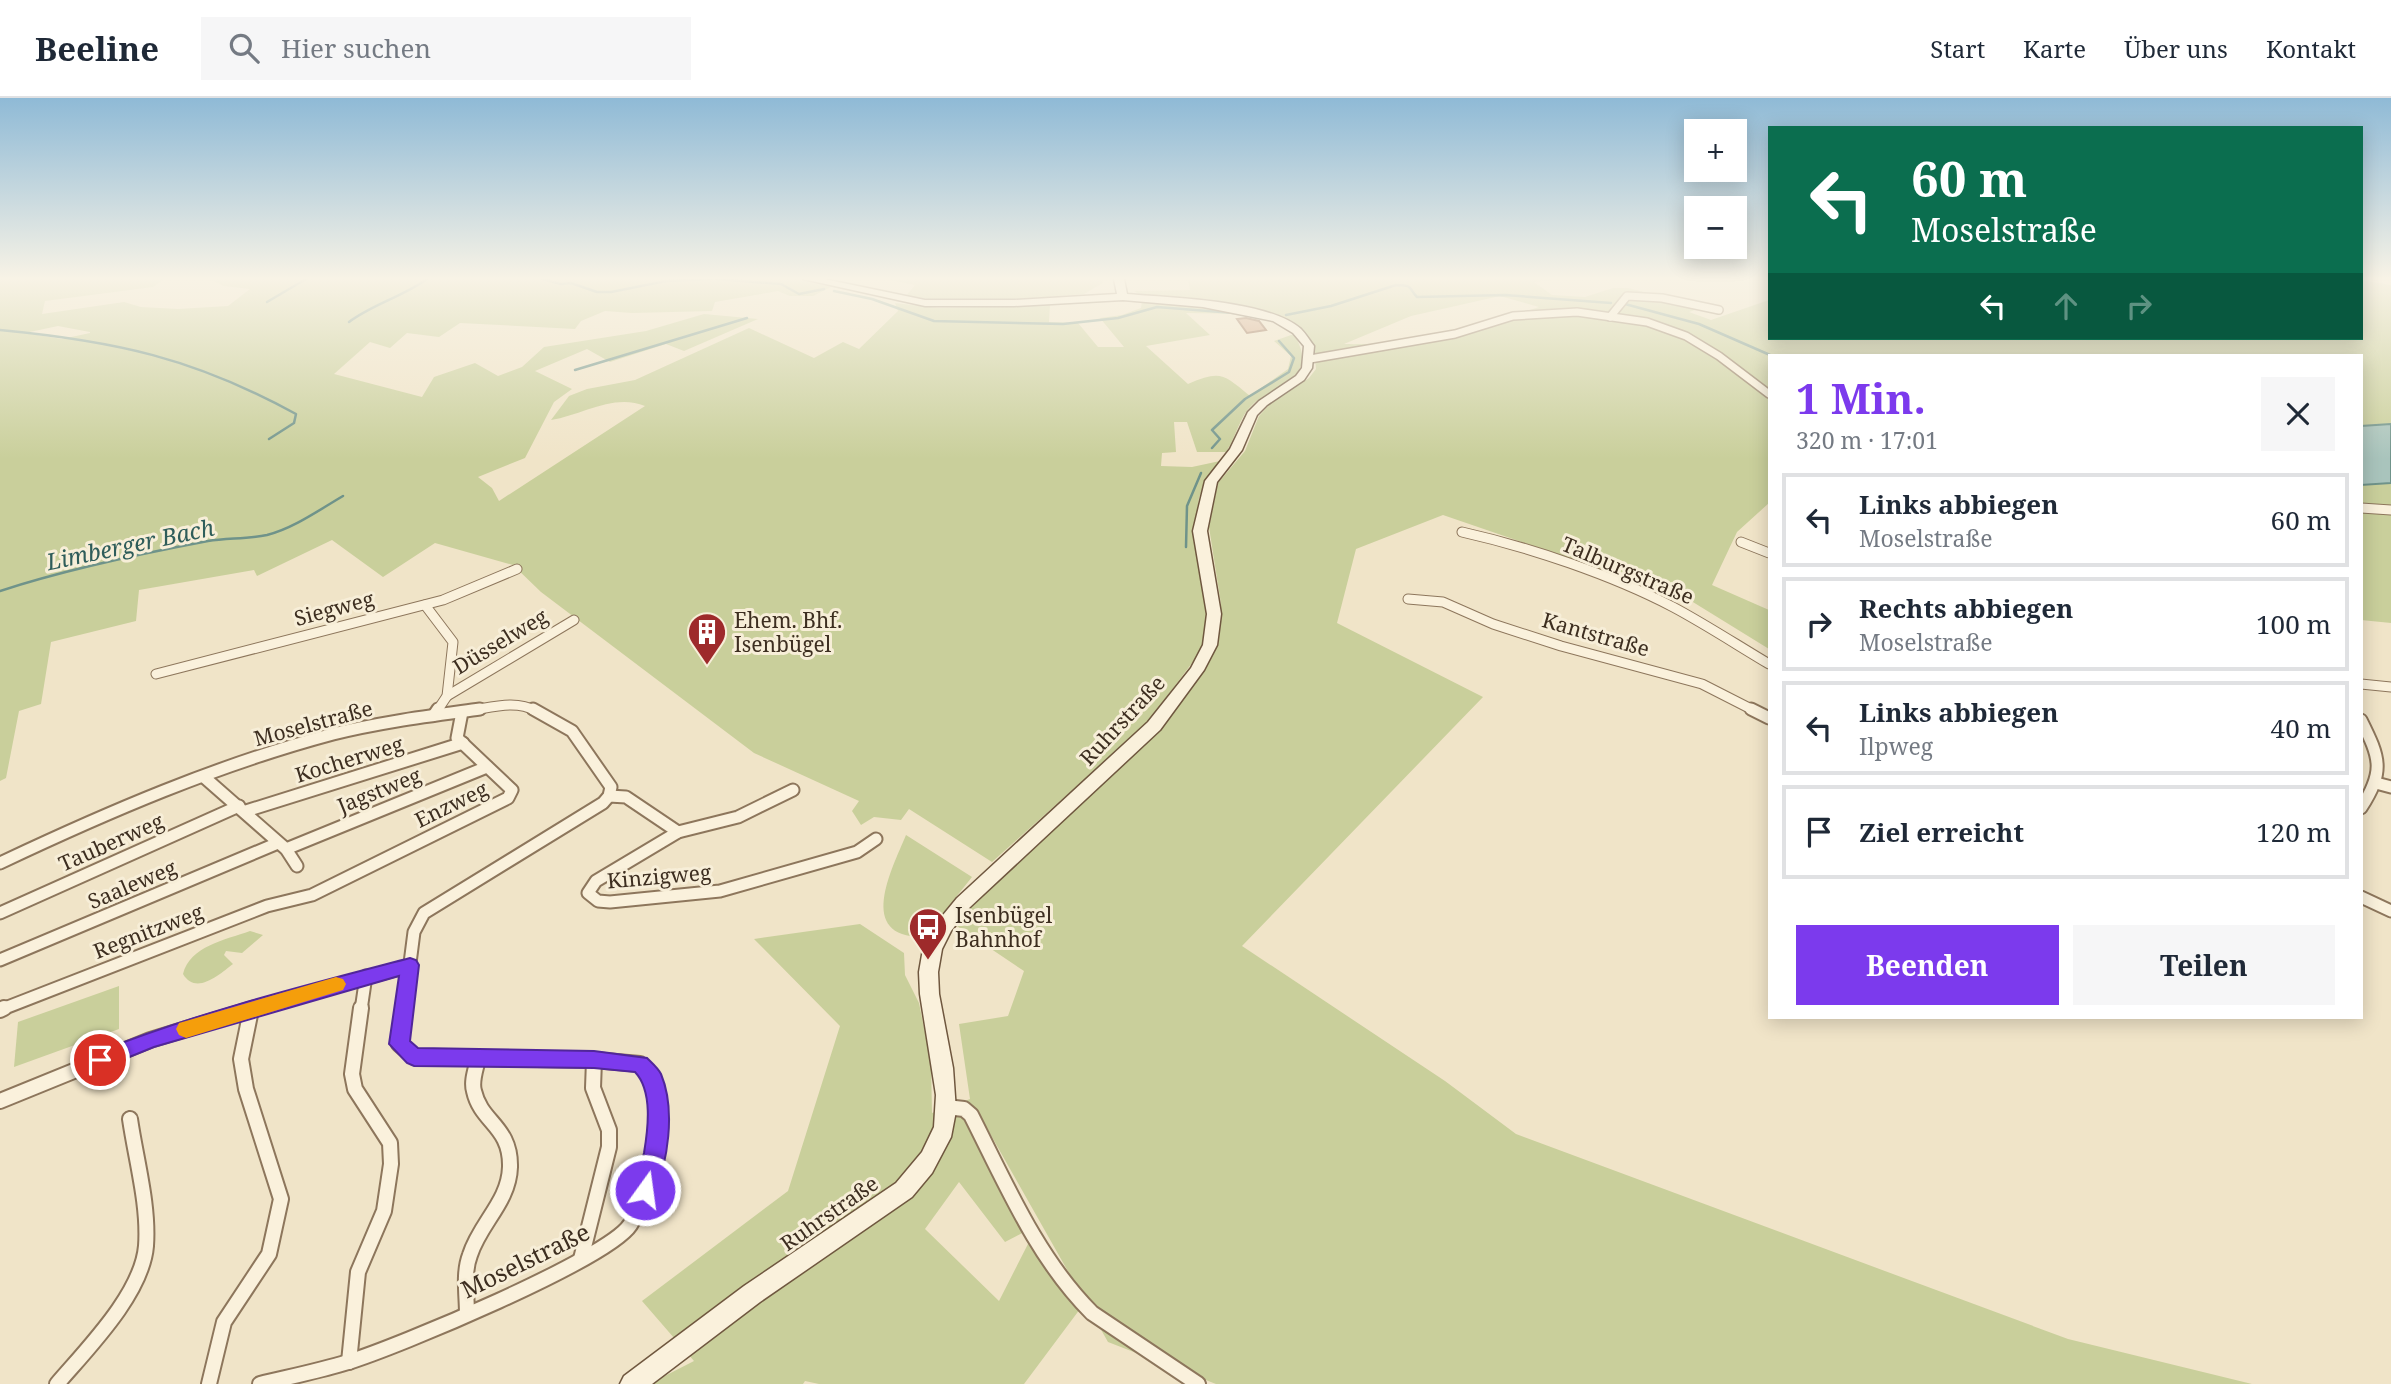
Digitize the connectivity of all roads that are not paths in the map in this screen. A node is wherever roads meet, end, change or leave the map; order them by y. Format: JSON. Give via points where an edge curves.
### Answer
{"nodes":[{"id":1,"x":1305,"y":339,"type":"edge"},
{"id":2,"x":1428,"y":339,"type":"edge"},
{"id":3,"x":1692,"y":339,"type":"edge"},
{"id":4,"x":1310,"y":359,"type":"junction"},
{"id":5,"x":1768,"y":393,"type":"edge"},
{"id":6,"x":2363,"y":508,"type":"edge"},
{"id":7,"x":2391,"y":510,"type":"edge"},
{"id":8,"x":1462,"y":533,"type":"dead end"},
{"id":9,"x":1741,"y":542,"type":"dead end"},
{"id":10,"x":1768,"y":553,"type":"edge"},
{"id":11,"x":517,"y":569,"type":"dead end"},
{"id":12,"x":1408,"y":599,"type":"dead end"},
{"id":13,"x":425,"y":605,"type":"junction"},
{"id":14,"x":574,"y":620,"type":"dead end"},
{"id":15,"x":1768,"y":663,"type":"edge"},
{"id":16,"x":156,"y":674,"type":"dead end"},
{"id":17,"x":2363,"y":684,"type":"edge"},
{"id":18,"x":2391,"y":687,"type":"edge"},
{"id":19,"x":447,"y":696,"type":"junction"},
{"id":20,"x":462,"y":712,"type":"junction"},
{"id":21,"x":435,"y":715,"type":"junction"},
{"id":22,"x":1768,"y":717,"type":"edge"},
{"id":23,"x":2363,"y":725,"type":"edge"},
{"id":24,"x":463,"y":743,"type":"junction"},
{"id":25,"x":488,"y":767,"type":"junction"},
{"id":26,"x":204,"y":778,"type":"junction"},
{"id":27,"x":2376,"y":783,"type":"junction"},
{"id":28,"x":2391,"y":787,"type":"edge"},
{"id":29,"x":793,"y":790,"type":"dead end"},
{"id":30,"x":2365,"y":793,"type":"edge"},
{"id":31,"x":609,"y":796,"type":"junction"},
{"id":32,"x":242,"y":809,"type":"junction"},
{"id":33,"x":678,"y":832,"type":"junction"},
{"id":34,"x":876,"y":839,"type":"dead end"},
{"id":35,"x":282,"y":846,"type":"junction"},
{"id":36,"x":0,"y":863,"type":"edge"},
{"id":37,"x":297,"y":866,"type":"dead end"},
{"id":38,"x":312,"y":895,"type":"joint"},
{"id":39,"x":2363,"y":898,"type":"edge"},
{"id":40,"x":2391,"y":911,"type":"edge"},
{"id":41,"x":0,"y":913,"type":"edge"},
{"id":42,"x":0,"y":960,"type":"edge"},
{"id":43,"x":410,"y":965,"type":"junction"},
{"id":44,"x":366,"y":976,"type":"junction"},
{"id":45,"x":0,"y":1010,"type":"edge"},
{"id":46,"x":251,"y":1010,"type":"junction"},
{"id":47,"x":478,"y":1059,"type":"junction"},
{"id":48,"x":594,"y":1059,"type":"junction"},
{"id":49,"x":0,"y":1101,"type":"edge"},
{"id":50,"x":946,"y":1107,"type":"junction"},
{"id":51,"x":130,"y":1119,"type":"dead end"},
{"id":52,"x":581,"y":1259,"type":"junction"},
{"id":53,"x":467,"y":1314,"type":"junction"},
{"id":54,"x":349,"y":1362,"type":"junction"},
{"id":55,"x":57,"y":1384,"type":"edge"},
{"id":56,"x":209,"y":1384,"type":"edge"},
{"id":57,"x":260,"y":1384,"type":"edge"},
{"id":58,"x":632,"y":1384,"type":"edge"},
{"id":59,"x":1198,"y":1384,"type":"edge"}],
"edges":[{"from":1,"to":4,"type":"main road"},
{"from":2,"to":4,"type":"street"},
{"from":3,"to":5,"type":"street"},
{"from":4,"to":50,"type":"main road","name":"Ruhrstraße","via":[[1300,378],[1252,414],[1236,450],[1211,481],[1200,531],[1214,614],[1210,645],[1197,670],[1154,726],[954,911],[937,935],[928,981]]},
{"from":6,"to":7,"type":"street"},
{"from":8,"to":15,"type":"street","name":"Talburgstraße","via":[[1507,542],[1671,606]]},
{"from":9,"to":10,"type":"street"},
{"from":11,"to":13,"type":"street","name":"Siegweg"},
{"from":12,"to":22,"type":"street","name":"Kantstraße","via":[[1443,602],[1561,646],[1702,684]]},
{"from":13,"to":16,"type":"street","name":"Siegweg"},
{"from":13,"to":19,"type":"street","via":[[453,642]]},
{"from":14,"to":19,"type":"street","name":"Düsselweg"},
{"from":17,"to":18,"type":"street"},
{"from":19,"to":21,"type":"street"},
{"from":20,"to":21,"type":"street","name":"Moselstraße"},
{"from":20,"to":24,"type":"street","via":[[457,738]]},
{"from":20,"to":31,"type":"street","name":"Moselstraße","via":[[526,705],[572,732],[611,787]]},
{"from":21,"to":26,"type":"street","name":"Moselstraße","via":[[308,742]]},
{"from":23,"to":27,"type":"street","via":[[2381,768]]},
{"from":24,"to":25,"type":"street","name":"Enzweg"},
{"from":24,"to":32,"type":"street","name":"Kocherweg"},
{"from":25,"to":35,"type":"street","name":"Jagstweg"},
{"from":25,"to":38,"type":"street","name":"Enzweg","via":[[512,790],[508,798]]},
{"from":26,"to":32,"type":"street"},
{"from":26,"to":36,"type":"street","name":"Moselstraße","via":[[128,805]]},
{"from":27,"to":28,"type":"street"},
{"from":27,"to":30,"type":"street"},
{"from":29,"to":33,"type":"street","name":"Kinzigweg","via":[[778,801]]},
{"from":31,"to":33,"type":"street","via":[[625,797]]},
{"from":31,"to":43,"type":"street","name":"Moselstraße","via":[[424,913],[414,932]]},
{"from":32,"to":35,"type":"street"},
{"from":32,"to":41,"type":"street","name":"Tauberweg"},
{"from":33,"to":34,"type":"street","name":"Kinzigweg","via":[[596,881],[588,893],[598,901],[610,902],[720,891],[857,852]]},
{"from":35,"to":37,"type":"street"},
{"from":35,"to":42,"type":"street","name":"Saaleweg"},
{"from":38,"to":45,"type":"street","name":"Regnitzweg","via":[[267,906]]},
{"from":39,"to":40,"type":"street"},
{"from":43,"to":44,"type":"street"},
{"from":43,"to":47,"type":"street","name":"Moselstraße","via":[[399,1044],[414,1057]]},
{"from":44,"to":46,"type":"street"},
{"from":44,"to":54,"type":"street","via":[[352,1074],[355,1088],[390,1143],[391,1164],[384,1211],[358,1272]]},
{"from":46,"to":49,"type":"street","via":[[150,1040]]},
{"from":46,"to":56,"type":"street","via":[[241,1059],[281,1199],[269,1254],[224,1322]]},
{"from":47,"to":48,"type":"street","name":"Moselstraße"},
{"from":47,"to":53,"type":"street","via":[[474,1094],[508,1139],[510,1171],[507,1191],[469,1257]]},
{"from":48,"to":52,"type":"street","via":[[593,1088],[609,1130],[609,1147]]},
{"from":48,"to":52,"type":"street","name":"Moselstraße","via":[[640,1064],[652,1076],[658,1104],[655,1152],[631,1226],[601,1250]]},
{"from":50,"to":58,"type":"main road","name":"Ruhrstraße","via":[[942,1135],[925,1168],[904,1189]]},
{"from":50,"to":59,"type":"street","via":[[964,1109],[971,1115],[1026,1222],[1077,1298]]},
{"from":51,"to":55,"type":"street","via":[[146,1249],[136,1281]]},
{"from":52,"to":53,"type":"street","name":"Moselstraße"},
{"from":53,"to":54,"type":"street","name":"Moselstraße"},
{"from":54,"to":57,"type":"street","name":"Moselstraße"}]}
